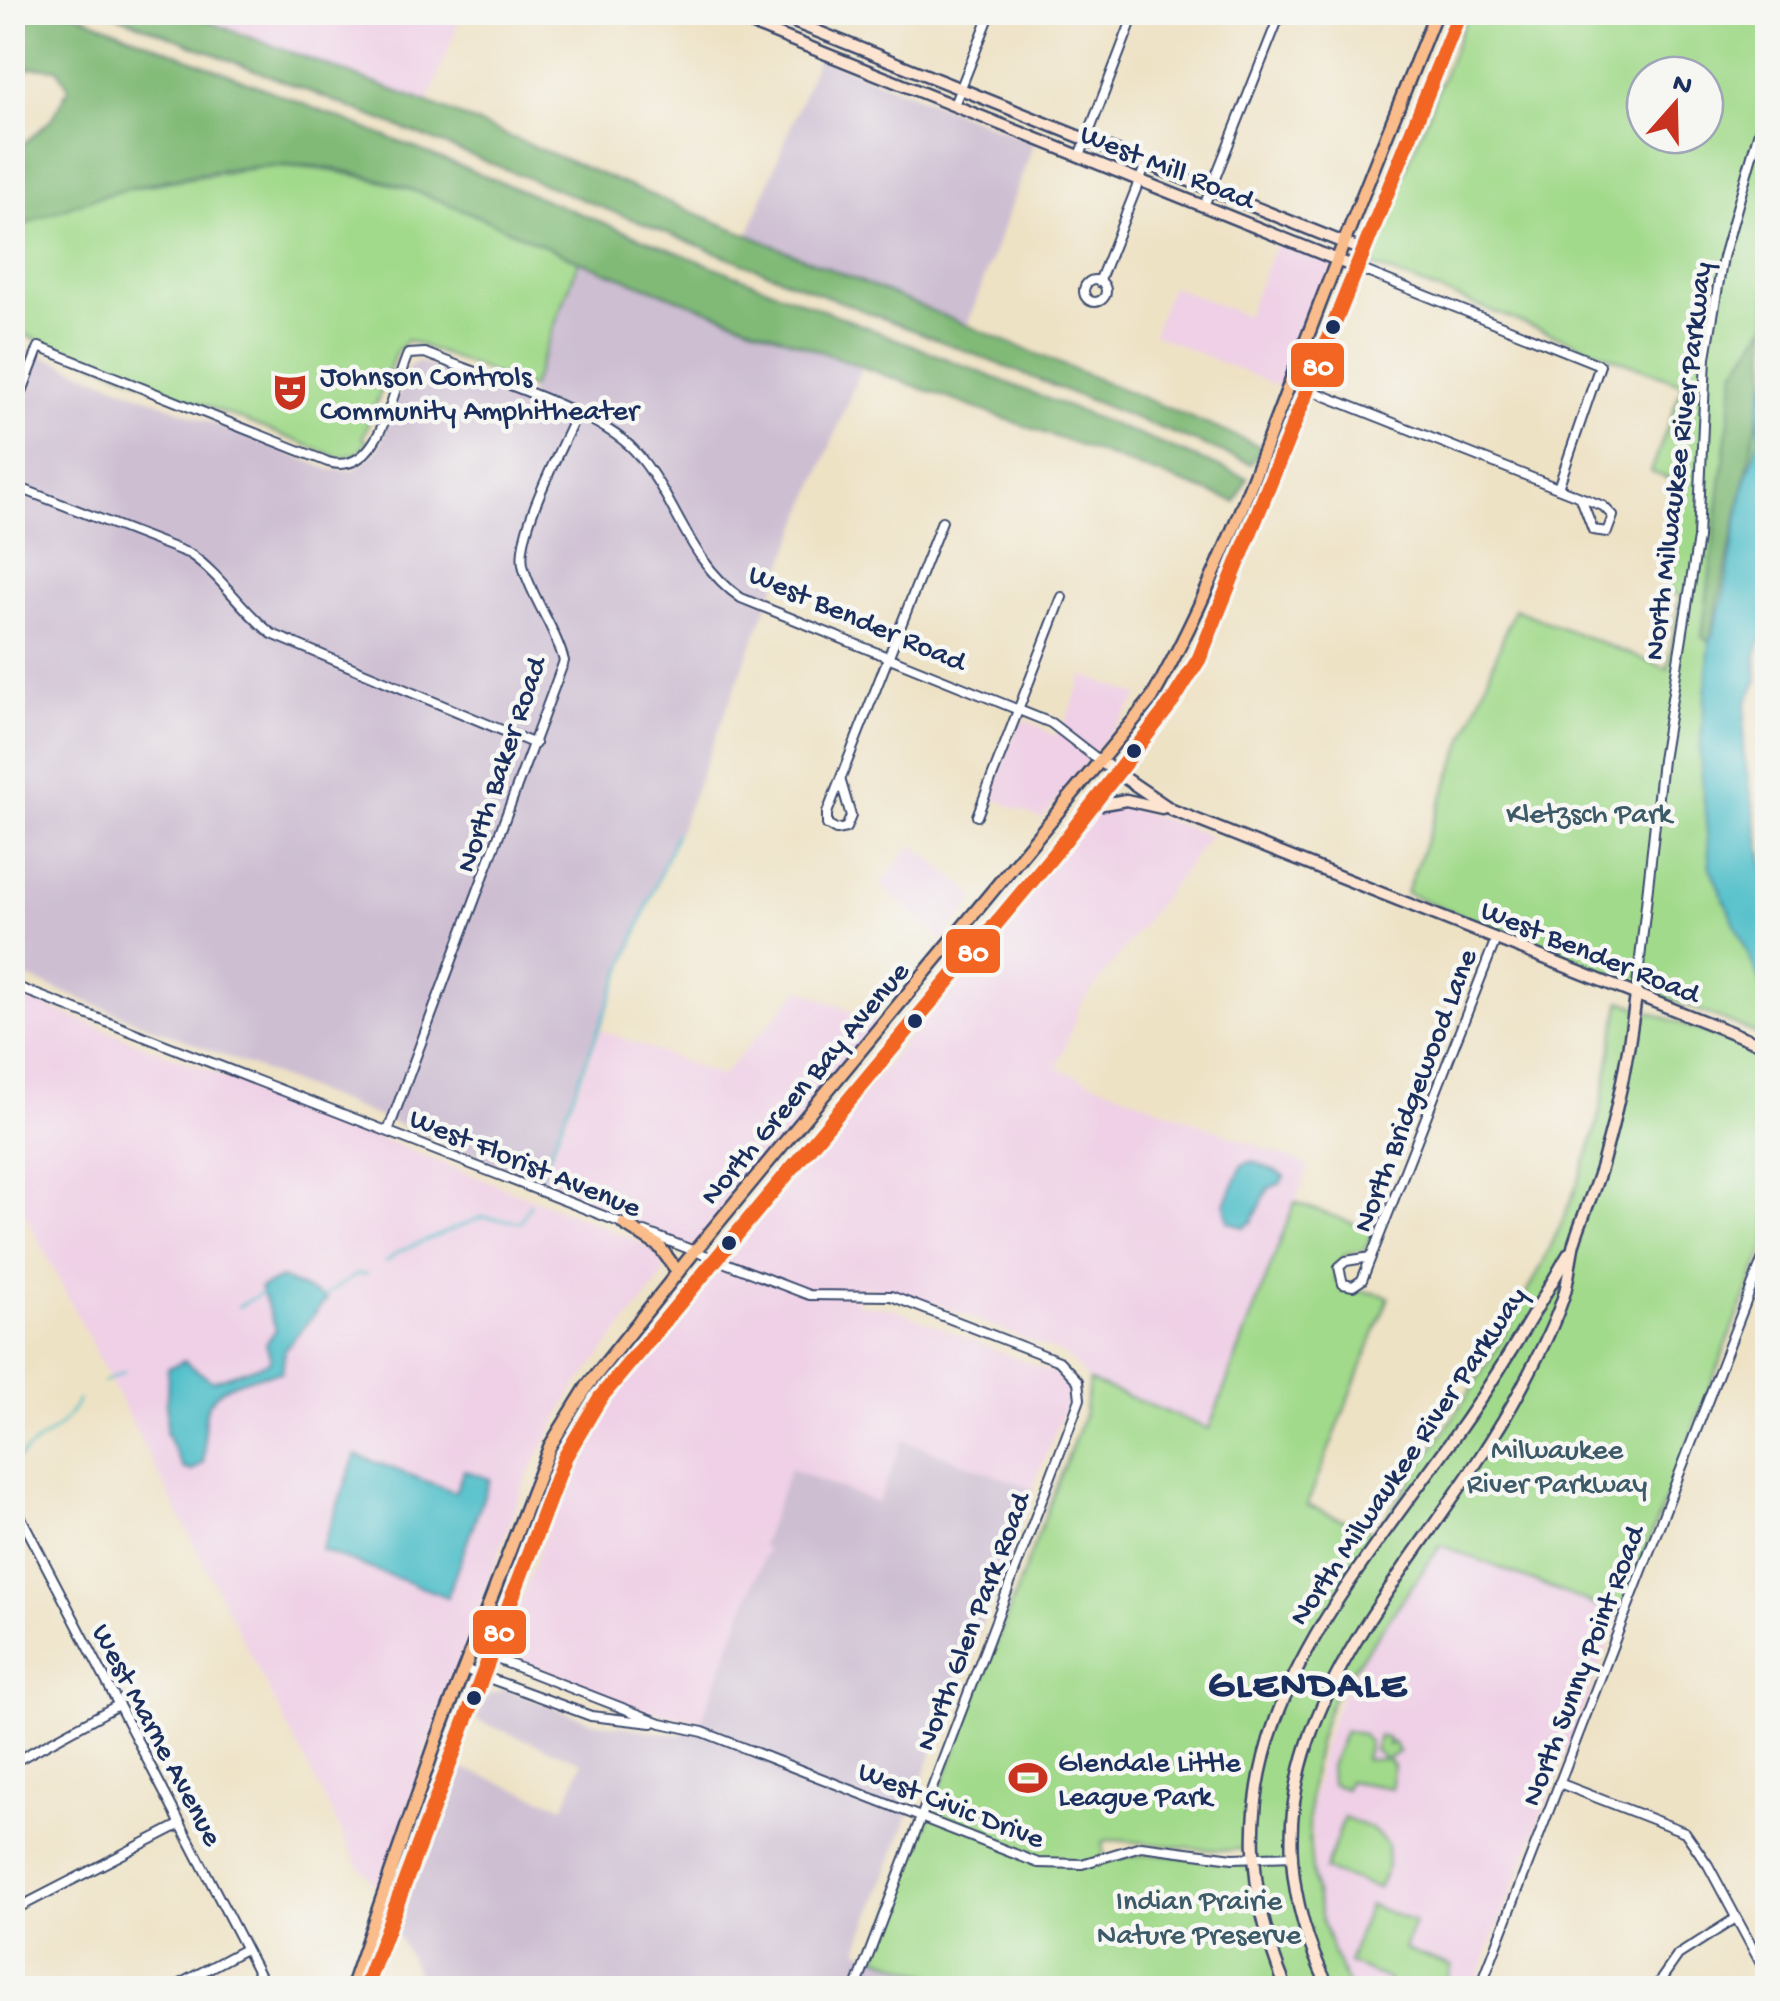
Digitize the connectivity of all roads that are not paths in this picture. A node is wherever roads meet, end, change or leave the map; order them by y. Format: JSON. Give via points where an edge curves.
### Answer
{"nodes":[{"id":1,"x":722,"y":12,"type":"edge"},
{"id":2,"x":769,"y":12,"type":"edge"},
{"id":3,"x":991,"y":12,"type":"edge"},
{"id":4,"x":1135,"y":12,"type":"edge"},
{"id":5,"x":1282,"y":12,"type":"edge"},
{"id":6,"x":1436,"y":12,"type":"edge"},
{"id":7,"x":1460,"y":12,"type":"edge"},
{"id":8,"x":960,"y":90,"type":"junction"},
{"id":9,"x":1768,"y":98,"type":"edge"},
{"id":10,"x":954,"y":106,"type":"junction"},
{"id":11,"x":1086,"y":140,"type":"junction"},
{"id":12,"x":1080,"y":156,"type":"junction"},
{"id":13,"x":1146,"y":164,"type":"junction"},
{"id":14,"x":1139,"y":180,"type":"junction"},
{"id":15,"x":1212,"y":190,"type":"junction"},
{"id":16,"x":1204,"y":206,"type":"junction"},
{"id":17,"x":1344,"y":243,"type":"junction"},
{"id":18,"x":1364,"y":251,"type":"junction"},
{"id":19,"x":1337,"y":260,"type":"junction"},
{"id":20,"x":1357,"y":268,"type":"junction"},
{"id":21,"x":1100,"y":282,"type":"dead end"},
{"id":22,"x":1290,"y":382,"type":"junction"},
{"id":23,"x":1309,"y":390,"type":"junction"},
{"id":24,"x":576,"y":415,"type":"junction"},
{"id":25,"x":12,"y":418,"type":"edge"},
{"id":26,"x":12,"y":485,"type":"edge"},
{"id":27,"x":1558,"y":488,"type":"junction"},
{"id":28,"x":1582,"y":502,"type":"junction"},
{"id":29,"x":942,"y":521,"type":"dead end"},
{"id":30,"x":1062,"y":598,"type":"dead end"},
{"id":31,"x":890,"y":659,"type":"junction"},
{"id":32,"x":1019,"y":709,"type":"junction"},
{"id":33,"x":535,"y":744,"type":"junction"},
{"id":34,"x":1100,"y":761,"type":"junction"},
{"id":35,"x":1118,"y":774,"type":"junction"},
{"id":36,"x":841,"y":782,"type":"junction"},
{"id":37,"x":1092,"y":806,"type":"junction"},
{"id":38,"x":1172,"y":810,"type":"junction"},
{"id":39,"x":976,"y":816,"type":"dead end"},
{"id":40,"x":1496,"y":939,"type":"junction"},
{"id":41,"x":12,"y":985,"type":"edge"},
{"id":42,"x":1636,"y":994,"type":"junction"},
{"id":43,"x":1768,"y":1047,"type":"edge"},
{"id":44,"x":388,"y":1131,"type":"junction"},
{"id":45,"x":772,"y":1157,"type":"junction"},
{"id":46,"x":790,"y":1172,"type":"junction"},
{"id":47,"x":759,"y":1173,"type":"junction"},
{"id":48,"x":777,"y":1188,"type":"junction"},
{"id":49,"x":624,"y":1224,"type":"junction"},
{"id":50,"x":1574,"y":1244,"type":"junction"},
{"id":51,"x":1768,"y":1245,"type":"edge"},
{"id":52,"x":694,"y":1252,"type":"junction"},
{"id":53,"x":1371,"y":1258,"type":"junction"},
{"id":54,"x":714,"y":1260,"type":"junction"},
{"id":55,"x":678,"y":1272,"type":"junction"},
{"id":56,"x":1078,"y":1381,"type":"joint"},
{"id":57,"x":13,"y":1504,"type":"edge"},
{"id":58,"x":471,"y":1649,"type":"junction"},
{"id":59,"x":492,"y":1657,"type":"junction"},
{"id":60,"x":464,"y":1669,"type":"junction"},
{"id":61,"x":485,"y":1676,"type":"junction"},
{"id":62,"x":118,"y":1705,"type":"junction"},
{"id":63,"x":662,"y":1723,"type":"junction"},
{"id":64,"x":12,"y":1762,"type":"edge"},
{"id":65,"x":1559,"y":1783,"type":"junction"},
{"id":66,"x":920,"y":1816,"type":"junction"},
{"id":67,"x":181,"y":1824,"type":"junction"},
{"id":68,"x":1293,"y":1856,"type":"junction"},
{"id":69,"x":1255,"y":1858,"type":"junction"},
{"id":70,"x":12,"y":1910,"type":"edge"},
{"id":71,"x":1736,"y":1918,"type":"junction"},
{"id":72,"x":245,"y":1948,"type":"junction"},
{"id":73,"x":1768,"y":1977,"type":"edge"},
{"id":74,"x":172,"y":1988,"type":"edge"},
{"id":75,"x":266,"y":1988,"type":"edge"},
{"id":76,"x":351,"y":1988,"type":"edge"},
{"id":77,"x":364,"y":1988,"type":"edge"},
{"id":78,"x":856,"y":1988,"type":"edge"},
{"id":79,"x":1286,"y":1988,"type":"edge"},
{"id":80,"x":1329,"y":1988,"type":"edge"},
{"id":81,"x":1480,"y":1988,"type":"edge"},
{"id":82,"x":1655,"y":1988,"type":"edge"}],
"edges":[{"from":1,"to":10,"type":"street","name":"West Mill Road"},
{"from":2,"to":8,"type":"street","name":"West Mill Road"},
{"from":3,"to":8,"type":"street"},
{"from":4,"to":11,"type":"street"},
{"from":5,"to":15,"type":"street"},
{"from":6,"to":17,"type":"main road","name":"North Green Bay Avenue"},
{"from":7,"to":18,"type":"main road","name":"North Green Bay Avenue"},
{"from":8,"to":10,"type":"street"},
{"from":8,"to":11,"type":"street","name":"West Mill Road"},
{"from":9,"to":42,"type":"street","name":"North Milwaukee River Parkway","via":[[1723,257],[1706,358],[1698,538],[1662,760]]},
{"from":10,"to":12,"type":"street","name":"West Mill Road"},
{"from":11,"to":12,"type":"street"},
{"from":11,"to":13,"type":"street","name":"West Mill Road"},
{"from":12,"to":14,"type":"street","name":"West Mill Road"},
{"from":13,"to":14,"type":"street"},
{"from":13,"to":15,"type":"street","name":"West Mill Road"},
{"from":14,"to":16,"type":"street","name":"West Mill Road"},
{"from":14,"to":21,"type":"street"},
{"from":15,"to":16,"type":"street"},
{"from":15,"to":17,"type":"street","name":"West Mill Road"},
{"from":16,"to":19,"type":"street","name":"West Mill Road"},
{"from":17,"to":18,"type":"street","name":"West Mill Road"},
{"from":17,"to":19,"type":"main road","name":"North Green Bay Avenue"},
{"from":18,"to":20,"type":"main road","name":"North Green Bay Avenue"},
{"from":19,"to":20,"type":"street","name":"West Mill Road"},
{"from":19,"to":22,"type":"main road","name":"North Green Bay Avenue"},
{"from":20,"to":23,"type":"main road","name":"North Green Bay Avenue"},
{"from":20,"to":27,"type":"street","name":"West Mill Road","via":[[1596,362],[1602,370]]},
{"from":22,"to":23,"type":"street"},
{"from":22,"to":34,"type":"main road","name":"North Green Bay Avenue","via":[[1254,484],[1179,650],[1152,698]]},
{"from":23,"to":27,"type":"street"},
{"from":23,"to":35,"type":"main road","name":"North Green Bay Avenue","via":[[1198,659]]},
{"from":24,"to":25,"type":"street","name":"West Bender Road","via":[[411,352],[369,452],[351,464],[336,464],[40,347]]},
{"from":24,"to":31,"type":"street","name":"West Bender Road","via":[[616,434],[642,460],[702,562],[728,589]]},
{"from":24,"to":33,"type":"street","name":"North Baker Road","via":[[524,538],[522,564],[564,662]]},
{"from":26,"to":33,"type":"street","via":[[190,554],[272,634]]},
{"from":27,"to":28,"type":"street"},
{"from":28,"to":28,"type":"street","via":[[1593,530],[1606,532],[1614,521],[1610,511]]},
{"from":29,"to":31,"type":"street"},
{"from":30,"to":32,"type":"street"},
{"from":31,"to":32,"type":"street","name":"West Bender Road"},
{"from":31,"to":36,"type":"street"},
{"from":32,"to":34,"type":"street","name":"West Bender Road","via":[[1051,723]]},
{"from":32,"to":39,"type":"street"},
{"from":33,"to":44,"type":"street","name":"North Baker Road"},
{"from":34,"to":35,"type":"street","name":"West Bender Road"},
{"from":34,"to":45,"type":"main road","name":"North Green Bay Avenue"},
{"from":35,"to":37,"type":"main road","name":"North Green Bay Avenue"},
{"from":35,"to":38,"type":"street","name":"West Bender Road"},
{"from":36,"to":36,"type":"street","via":[[826,818],[836,830],[846,828],[851,816]]},
{"from":37,"to":38,"type":"street","via":[[1126,800]]},
{"from":37,"to":46,"type":"main road","name":"North Green Bay Avenue"},
{"from":38,"to":40,"type":"street","name":"West Bender Road"},
{"from":40,"to":42,"type":"street","name":"West Bender Road"},
{"from":40,"to":53,"type":"street","name":"North Bridgewood Lane"},
{"from":41,"to":44,"type":"street","name":"West Florist Avenue"},
{"from":42,"to":43,"type":"street","name":"West Bender Road"},
{"from":42,"to":50,"type":"street","name":"North Milwaukee River Parkway","via":[[1612,1127]]},
{"from":44,"to":49,"type":"street","name":"West Florist Avenue"},
{"from":45,"to":46,"type":"main road"},
{"from":45,"to":47,"type":"main road","name":"North Green Bay Avenue"},
{"from":46,"to":48,"type":"main road","name":"North Green Bay Avenue"},
{"from":47,"to":48,"type":"main road"},
{"from":47,"to":52,"type":"main road","name":"North Green Bay Avenue"},
{"from":48,"to":54,"type":"main road","name":"North Green Bay Avenue"},
{"from":49,"to":52,"type":"street","name":"West Florist Avenue"},
{"from":49,"to":55,"type":"main road","via":[[660,1246]]},
{"from":50,"to":68,"type":"street","name":"North Milwaukee River Parkway","via":[[1564,1294],[1502,1424],[1324,1694],[1301,1761]]},
{"from":50,"to":69,"type":"street","name":"North Milwaukee River Parkway","via":[[1500,1373],[1304,1652],[1264,1756]]},
{"from":51,"to":65,"type":"street","name":"North Sunny Point Road"},
{"from":52,"to":54,"type":"street","name":"West Florist Avenue"},
{"from":52,"to":55,"type":"main road","name":"North Green Bay Avenue"},
{"from":53,"to":53,"type":"street","name":"North Bridgewood Lane","via":[[1339,1267],[1343,1284],[1362,1280]]},
{"from":54,"to":56,"type":"street","name":"West Florist Avenue","via":[[809,1295],[891,1296],[1059,1361]]},
{"from":54,"to":59,"type":"main road","name":"North Green Bay Avenue","via":[[600,1398],[566,1457]]},
{"from":55,"to":58,"type":"main road","name":"North Green Bay Avenue","via":[[588,1385],[550,1446]]},
{"from":56,"to":66,"type":"street","name":"North Glen Park Road","via":[[1080,1399]]},
{"from":57,"to":62,"type":"street","name":"West Marne Avenue"},
{"from":58,"to":59,"type":"street","name":"West Civic Drive"},
{"from":58,"to":60,"type":"main road","name":"North Green Bay Avenue"},
{"from":59,"to":61,"type":"main road","name":"North Green Bay Avenue"},
{"from":59,"to":63,"type":"street","name":"West Civic Drive"},
{"from":60,"to":61,"type":"street","name":"West Civic Drive"},
{"from":60,"to":76,"type":"main road","name":"North Green Bay Avenue"},
{"from":61,"to":63,"type":"street","name":"West Civic Drive","via":[[591,1716]]},
{"from":61,"to":77,"type":"main road","name":"North Green Bay Avenue"},
{"from":62,"to":64,"type":"street"},
{"from":62,"to":67,"type":"street","name":"West Marne Avenue"},
{"from":63,"to":66,"type":"street","name":"West Civic Drive"},
{"from":65,"to":71,"type":"street","via":[[1684,1832]]},
{"from":65,"to":81,"type":"street","name":"North Sunny Point Road"},
{"from":66,"to":69,"type":"street","name":"West Civic Drive","via":[[1060,1866],[1141,1846]]},
{"from":66,"to":78,"type":"street","name":"North Glen Park Road"},
{"from":67,"to":70,"type":"street"},
{"from":67,"to":72,"type":"street","name":"West Marne Avenue"},
{"from":68,"to":69,"type":"street","name":"West Civic Drive"},
{"from":68,"to":80,"type":"street","name":"North Milwaukee River Parkway","via":[[1308,1936]]},
{"from":69,"to":79,"type":"street","name":"North Milwaukee River Parkway","via":[[1262,1912]]},
{"from":71,"to":73,"type":"street"},
{"from":71,"to":82,"type":"street","via":[[1678,1956]]},
{"from":72,"to":74,"type":"street"},
{"from":72,"to":75,"type":"street","name":"West Marne Avenue"}]}
